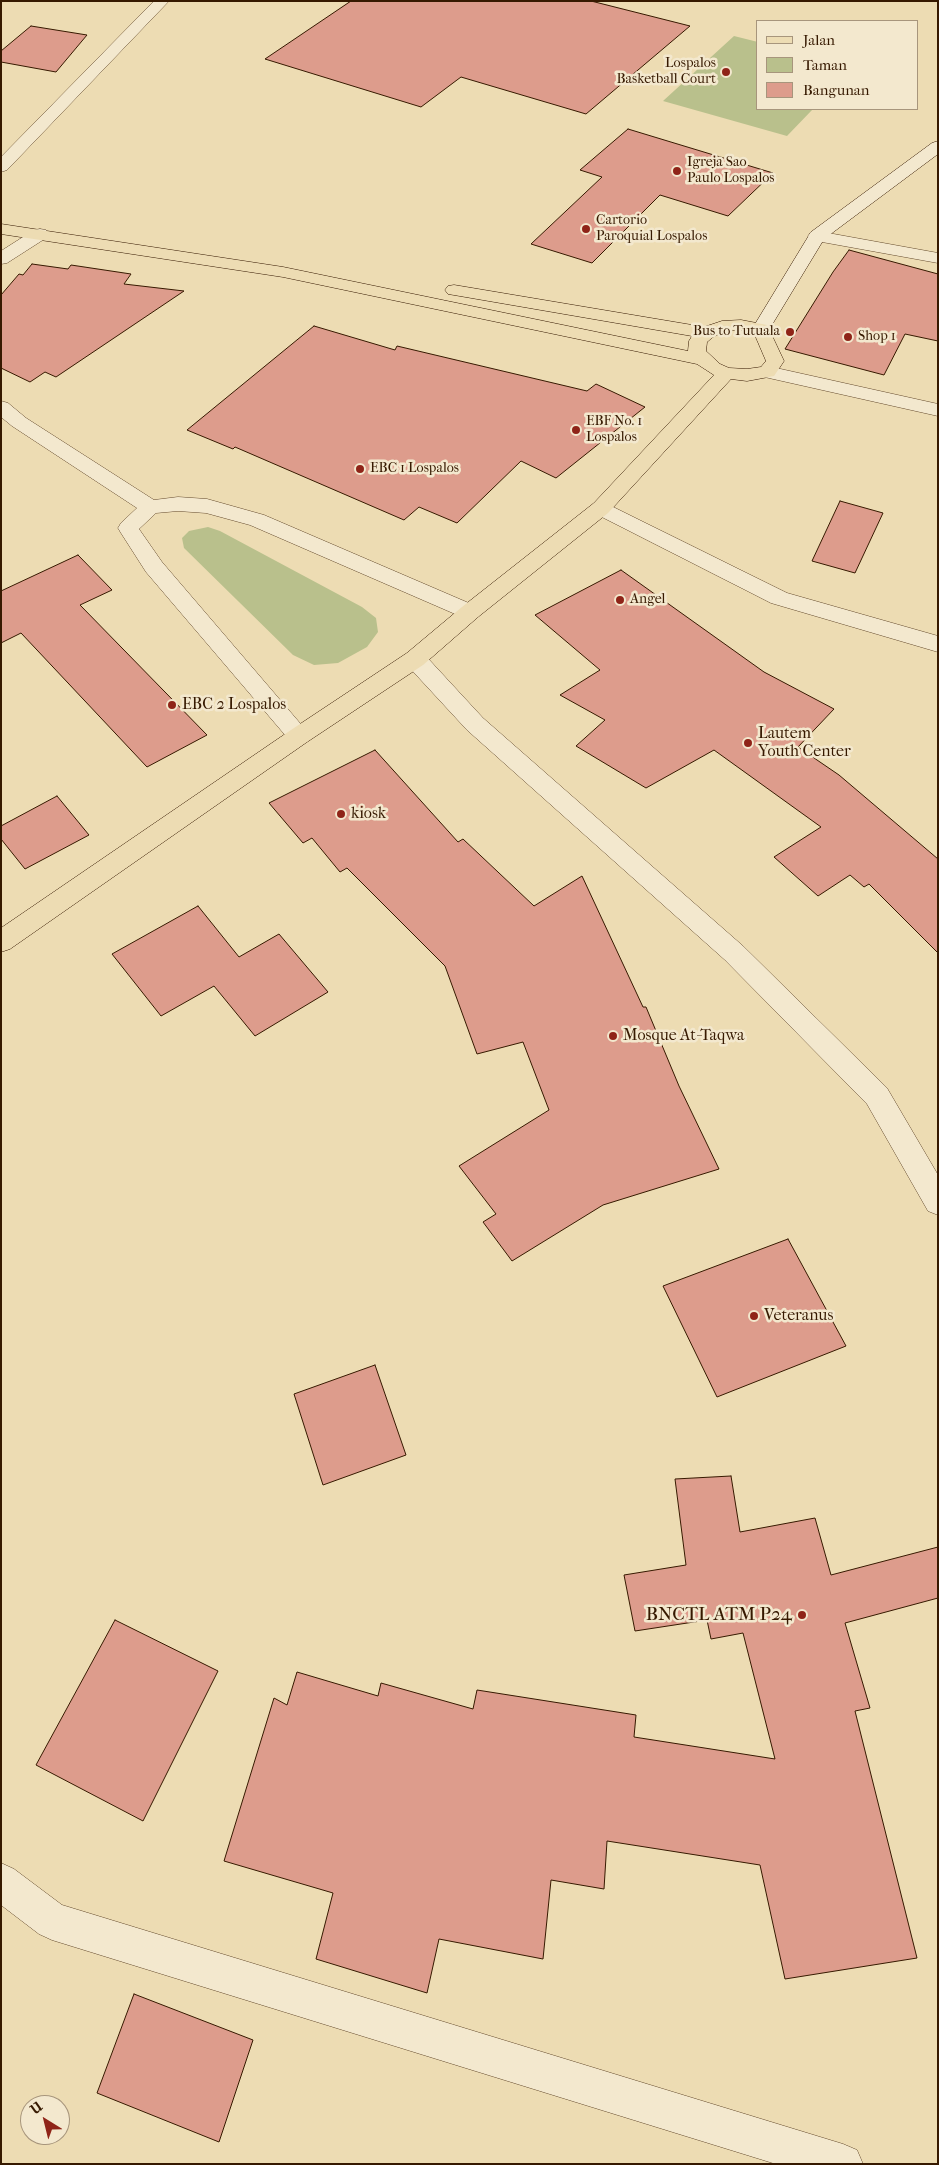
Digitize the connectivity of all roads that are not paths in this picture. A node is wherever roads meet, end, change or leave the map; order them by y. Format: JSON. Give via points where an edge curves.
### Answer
{"nodes":[{"id":1,"x":162,"y":1,"type":"edge"},
{"id":2,"x":938,"y":146,"type":"edge"},
{"id":3,"x":1,"y":167,"type":"edge"},
{"id":4,"x":1,"y":229,"type":"edge"},
{"id":5,"x":40,"y":234,"type":"junction"},
{"id":6,"x":817,"y":236,"type":"junction"},
{"id":7,"x":1,"y":258,"type":"edge"},
{"id":8,"x":938,"y":258,"type":"edge"},
{"id":9,"x":283,"y":272,"type":"junction"},
{"id":10,"x":761,"y":328,"type":"junction"},
{"id":11,"x":706,"y":332,"type":"junction"},
{"id":12,"x":703,"y":360,"type":"junction"},
{"id":13,"x":771,"y":366,"type":"junction"},
{"id":14,"x":726,"y":373,"type":"junction"},
{"id":15,"x":938,"y":397,"type":"edge"},
{"id":16,"x":1,"y":406,"type":"edge"},
{"id":17,"x":938,"y":410,"type":"edge"},
{"id":18,"x":150,"y":507,"type":"junction"},
{"id":19,"x":601,"y":508,"type":"junction"},
{"id":20,"x":470,"y":612,"type":"junction"},
{"id":21,"x":938,"y":644,"type":"edge"},
{"id":22,"x":415,"y":659,"type":"junction"},
{"id":23,"x":299,"y":736,"type":"junction"},
{"id":24,"x":4,"y":936,"type":"edge"},
{"id":25,"x":938,"y":1202,"type":"edge"},
{"id":26,"x":1,"y":1882,"type":"edge"},
{"id":27,"x":842,"y":2164,"type":"edge"}],
"edges":[{"from":1,"to":3,"type":"street"},
{"from":2,"to":6,"type":"street"},
{"from":4,"to":5,"type":"main road"},
{"from":5,"to":7,"type":"street"},
{"from":5,"to":9,"type":"main road"},
{"from":6,"to":8,"type":"street"},
{"from":6,"to":10,"type":"street"},
{"from":9,"to":11,"type":"main road","via":[[449,289]]},
{"from":9,"to":12,"type":"main road"},
{"from":10,"to":11,"type":"main road","via":[[732,325]]},
{"from":10,"to":13,"type":"main road"},
{"from":11,"to":12,"type":"main road","via":[[698,341],[697,351]]},
{"from":12,"to":14,"type":"main road"},
{"from":13,"to":14,"type":"main road","via":[[747,375]]},
{"from":13,"to":15,"type":"street"},
{"from":13,"to":17,"type":"street"},
{"from":14,"to":19,"type":"main road"},
{"from":16,"to":18,"type":"street","via":[[19,422]]},
{"from":18,"to":20,"type":"street","via":[[178,504],[207,506],[257,520]]},
{"from":18,"to":23,"type":"street","via":[[128,528],[154,567]]},
{"from":19,"to":20,"type":"main road"},
{"from":19,"to":21,"type":"street","via":[[780,598]]},
{"from":20,"to":22,"type":"main road"},
{"from":22,"to":23,"type":"main road"},
{"from":22,"to":25,"type":"street","via":[[475,724],[734,953],[877,1096]]},
{"from":23,"to":24,"type":"main road"},
{"from":26,"to":27,"type":"street","via":[[52,1920]]}]}
